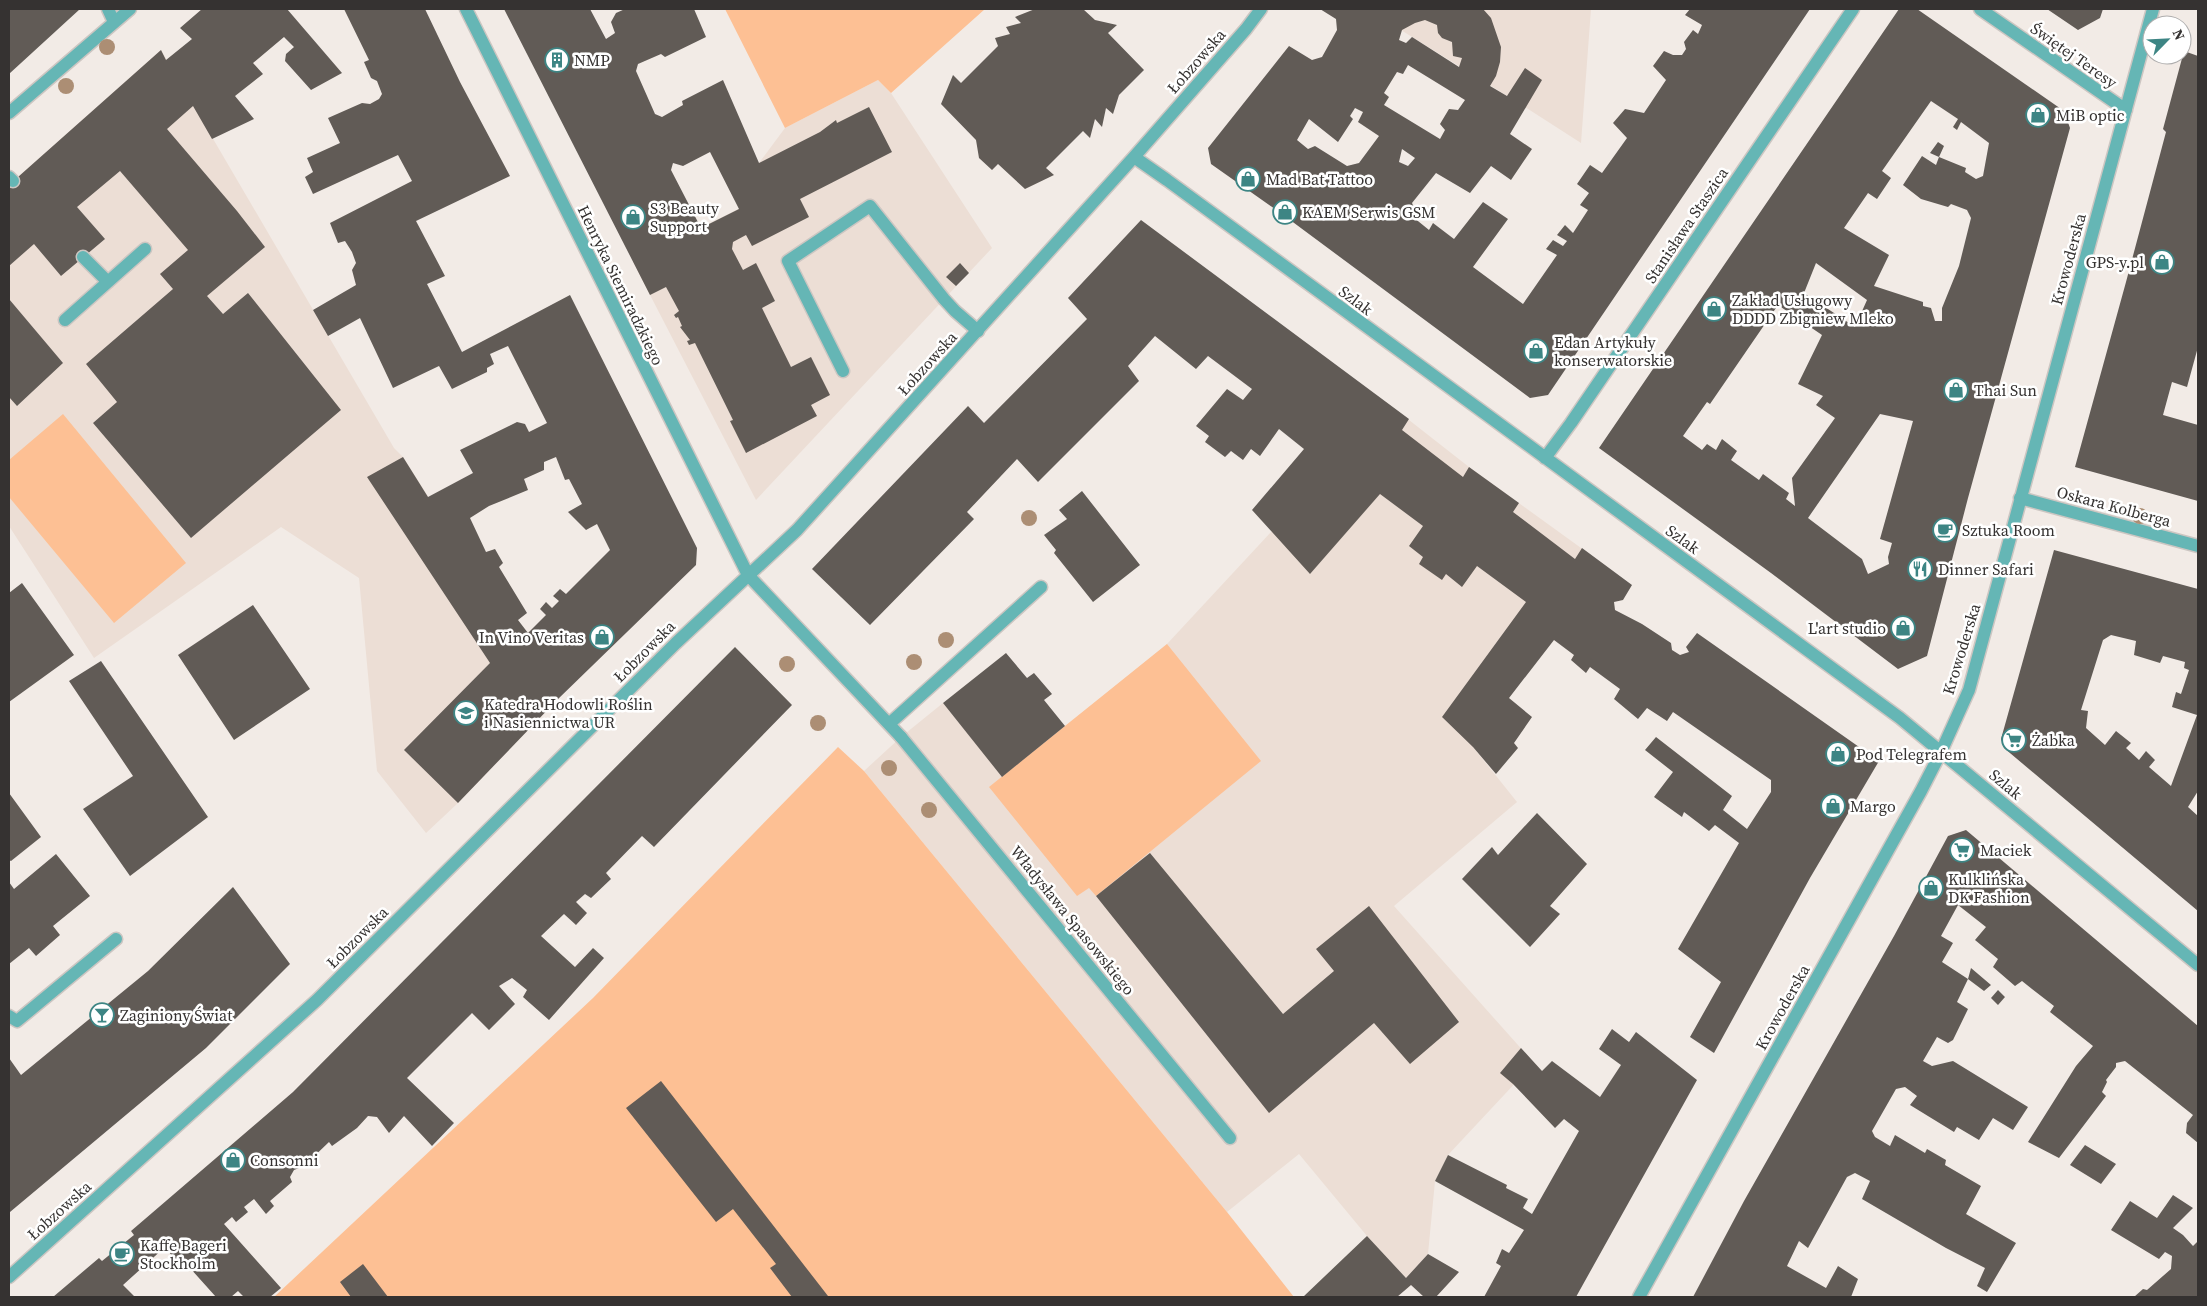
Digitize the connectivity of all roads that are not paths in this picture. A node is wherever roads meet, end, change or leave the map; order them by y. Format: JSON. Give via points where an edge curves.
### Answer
{"nodes":[{"id":1,"x":108,"y":9,"type":"edge"},
{"id":2,"x":130,"y":9,"type":"edge"},
{"id":3,"x":466,"y":9,"type":"edge"},
{"id":4,"x":1261,"y":9,"type":"edge"},
{"id":5,"x":1853,"y":9,"type":"edge"},
{"id":6,"x":1980,"y":9,"type":"edge"},
{"id":7,"x":2153,"y":9,"type":"edge"},
{"id":8,"x":114,"y":22,"type":"junction"},
{"id":9,"x":2126,"y":110,"type":"junction"},
{"id":10,"x":9,"y":113,"type":"edge"},
{"id":11,"x":1134,"y":157,"type":"junction"},
{"id":12,"x":145,"y":249,"type":"dead end"},
{"id":13,"x":83,"y":257,"type":"dead end"},
{"id":14,"x":108,"y":282,"type":"junction"},
{"id":15,"x":65,"y":320,"type":"dead end"},
{"id":16,"x":978,"y":331,"type":"junction"},
{"id":17,"x":843,"y":371,"type":"dead end"},
{"id":18,"x":1545,"y":458,"type":"junction"},
{"id":19,"x":2020,"y":498,"type":"junction"},
{"id":20,"x":2198,"y":546,"type":"edge"},
{"id":21,"x":748,"y":575,"type":"junction"},
{"id":22,"x":1041,"y":587,"type":"dead end"},
{"id":23,"x":889,"y":724,"type":"junction"},
{"id":24,"x":1941,"y":752,"type":"junction"},
{"id":25,"x":116,"y":939,"type":"dead end"},
{"id":26,"x":2198,"y":965,"type":"edge"},
{"id":27,"x":9,"y":1016,"type":"edge"},
{"id":28,"x":1230,"y":1138,"type":"dead end"},
{"id":29,"x":9,"y":1277,"type":"edge"},
{"id":30,"x":1639,"y":1297,"type":"edge"}],
"edges":[{"from":1,"to":8,"type":"street"},
{"from":2,"to":8,"type":"street"},
{"from":3,"to":21,"type":"street","name":"Henryka Siemiradzkiego"},
{"from":4,"to":11,"type":"street","name":"Łobzowska"},
{"from":5,"to":18,"type":"street","name":"Stanisława Staszica"},
{"from":6,"to":9,"type":"street","name":"Świętej Teresy"},
{"from":7,"to":9,"type":"street","name":"Krowoderska"},
{"from":8,"to":10,"type":"street"},
{"from":9,"to":19,"type":"street","name":"Krowoderska"},
{"from":11,"to":16,"type":"street","name":"Łobzowska"},
{"from":11,"to":18,"type":"street","name":"Szlak"},
{"from":12,"to":14,"type":"street"},
{"from":13,"to":14,"type":"street"},
{"from":14,"to":15,"type":"street"},
{"from":16,"to":17,"type":"street","via":[[944,299],[870,206],[788,261]]},
{"from":16,"to":21,"type":"street","name":"Łobzowska","via":[[797,530]]},
{"from":18,"to":24,"type":"street","name":"Szlak","via":[[1892,712]]},
{"from":19,"to":20,"type":"street","name":"Oskara Kolberga"},
{"from":19,"to":24,"type":"street","name":"Krowoderska","via":[[1968,690]]},
{"from":21,"to":23,"type":"street","name":"Władysława Spasowskiego"},
{"from":21,"to":29,"type":"street","name":"Łobzowska","via":[[317,1000]]},
{"from":22,"to":23,"type":"street"},
{"from":23,"to":28,"type":"street","name":"Władysława Spasowskiego"},
{"from":24,"to":26,"type":"street","name":"Szlak"},
{"from":24,"to":30,"type":"street","name":"Krowoderska"},
{"from":25,"to":27,"type":"street","via":[[17,1021]]}]}
